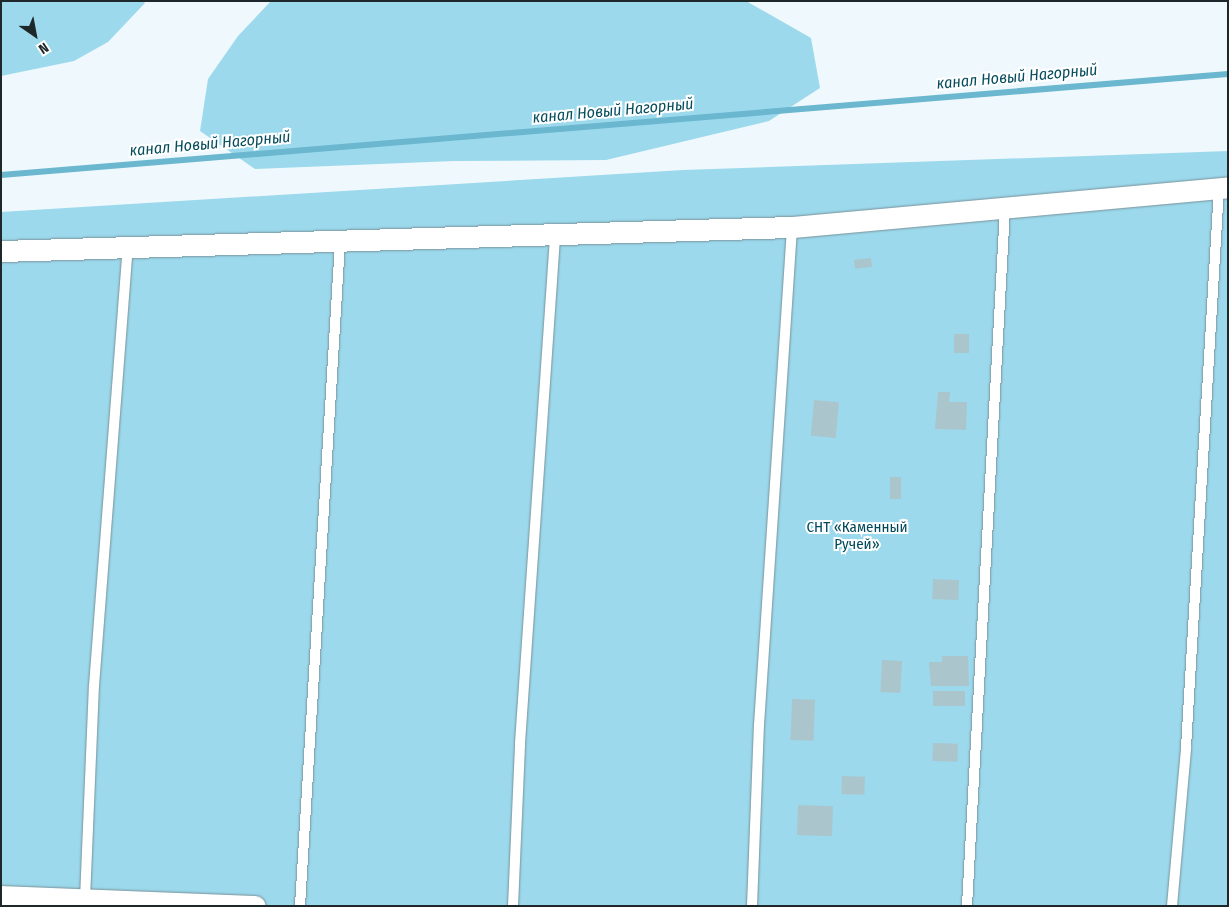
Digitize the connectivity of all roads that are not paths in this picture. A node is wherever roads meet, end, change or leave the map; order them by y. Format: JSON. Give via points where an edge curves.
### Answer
{"nodes":[{"id":1,"x":1223,"y":187,"type":"edge"},
{"id":2,"x":1005,"y":208,"type":"junction"},
{"id":3,"x":792,"y":227,"type":"junction"},
{"id":4,"x":555,"y":237,"type":"junction"},
{"id":5,"x":340,"y":242,"type":"junction"},
{"id":6,"x":128,"y":248,"type":"junction"},
{"id":7,"x":1,"y":251,"type":"edge"},
{"id":8,"x":1,"y":896,"type":"edge"},
{"id":9,"x":84,"y":899,"type":"junction"},
{"id":10,"x":255,"y":906,"type":"edge"},
{"id":11,"x":300,"y":906,"type":"edge"},
{"id":12,"x":513,"y":906,"type":"edge"},
{"id":13,"x":752,"y":906,"type":"edge"},
{"id":14,"x":967,"y":906,"type":"edge"},
{"id":15,"x":1172,"y":906,"type":"edge"}],
"edges":[{"from":1,"to":2,"type":"street"},
{"from":1,"to":15,"type":"lane","via":[[1186,748]]},
{"from":2,"to":3,"type":"street"},
{"from":2,"to":14,"type":"lane"},
{"from":3,"to":4,"type":"street"},
{"from":3,"to":13,"type":"lane","via":[[760,725]]},
{"from":4,"to":5,"type":"street"},
{"from":4,"to":12,"type":"lane","via":[[520,743]]},
{"from":5,"to":6,"type":"street"},
{"from":5,"to":11,"type":"lane"},
{"from":6,"to":7,"type":"street"},
{"from":6,"to":9,"type":"lane","via":[[94,686]]},
{"from":8,"to":9,"type":"street"},
{"from":9,"to":10,"type":"street"}]}
